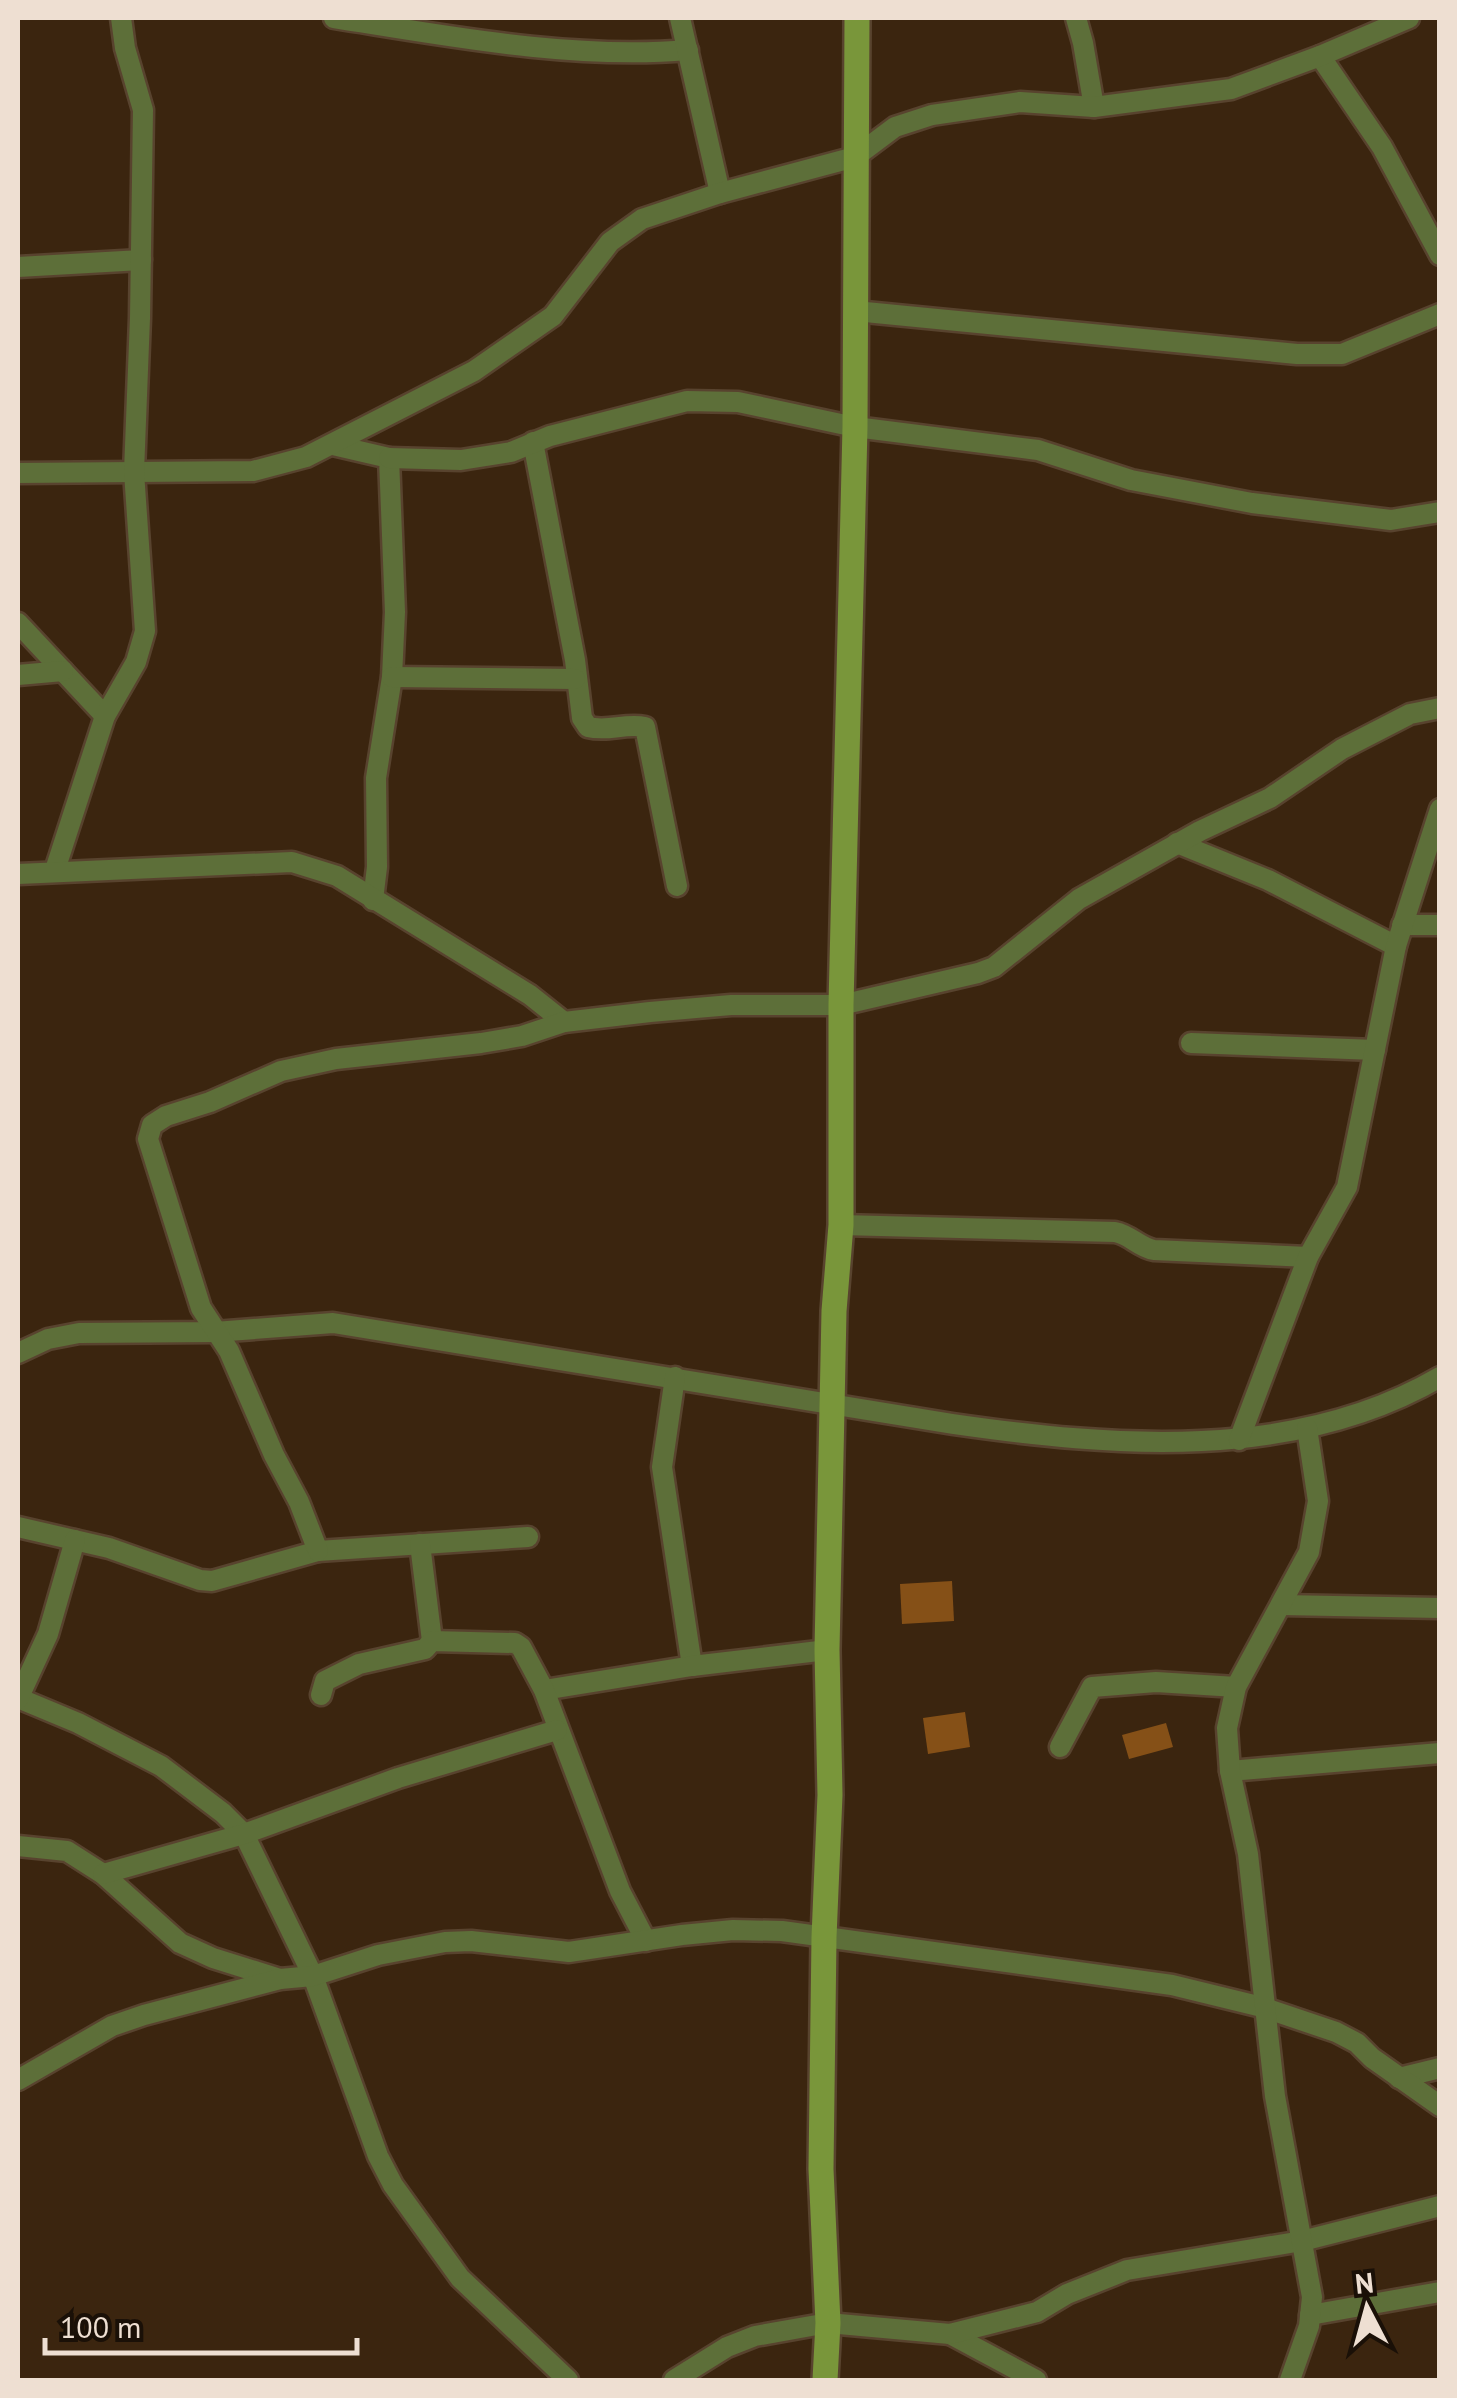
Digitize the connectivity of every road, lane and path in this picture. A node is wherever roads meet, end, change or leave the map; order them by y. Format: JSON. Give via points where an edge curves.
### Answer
{"nodes":[{"id":1,"x":121,"y":18,"type":"edge"},
{"id":2,"x":334,"y":18,"type":"edge"},
{"id":3,"x":680,"y":18,"type":"edge"},
{"id":4,"x":857,"y":18,"type":"edge"},
{"id":5,"x":1076,"y":18,"type":"edge"},
{"id":6,"x":1409,"y":18,"type":"edge"},
{"id":7,"x":688,"y":50,"type":"junction"},
{"id":8,"x":1320,"y":56,"type":"junction"},
{"id":9,"x":1094,"y":107,"type":"junction"},
{"id":10,"x":855,"y":158,"type":"junction"},
{"id":11,"x":720,"y":193,"type":"junction"},
{"id":12,"x":1440,"y":255,"type":"edge"},
{"id":13,"x":141,"y":260,"type":"junction"},
{"id":14,"x":18,"y":267,"type":"edge"},
{"id":15,"x":855,"y":311,"type":"junction"},
{"id":16,"x":1440,"y":314,"type":"edge"},
{"id":17,"x":855,"y":426,"type":"junction"},
{"id":18,"x":533,"y":442,"type":"junction"},
{"id":19,"x":332,"y":445,"type":"junction"},
{"id":20,"x":389,"y":458,"type":"junction"},
{"id":21,"x":134,"y":472,"type":"junction"},
{"id":22,"x":18,"y":473,"type":"edge"},
{"id":23,"x":1440,"y":512,"type":"edge"},
{"id":24,"x":18,"y":624,"type":"edge"},
{"id":25,"x":62,"y":671,"type":"junction"},
{"id":26,"x":18,"y":675,"type":"edge"},
{"id":27,"x":392,"y":677,"type":"junction"},
{"id":28,"x":576,"y":680,"type":"junction"},
{"id":29,"x":1440,"y":708,"type":"edge"},
{"id":30,"x":105,"y":716,"type":"junction"},
{"id":31,"x":1440,"y":809,"type":"edge"},
{"id":32,"x":1177,"y":844,"type":"junction"},
{"id":33,"x":55,"y":870,"type":"junction"},
{"id":34,"x":18,"y":874,"type":"edge"},
{"id":35,"x":678,"y":886,"type":"dead end"},
{"id":36,"x":373,"y":900,"type":"junction"},
{"id":37,"x":1440,"y":925,"type":"edge"},
{"id":38,"x":1399,"y":935,"type":"junction"},
{"id":39,"x":840,"y":1005,"type":"junction"},
{"id":40,"x":564,"y":1022,"type":"junction"},
{"id":41,"x":1191,"y":1043,"type":"dead end"},
{"id":42,"x":1374,"y":1050,"type":"junction"},
{"id":43,"x":842,"y":1224,"type":"junction"},
{"id":44,"x":1308,"y":1257,"type":"junction"},
{"id":45,"x":215,"y":1332,"type":"junction"},
{"id":46,"x":18,"y":1352,"type":"edge"},
{"id":47,"x":675,"y":1377,"type":"junction"},
{"id":48,"x":1440,"y":1377,"type":"edge"},
{"id":49,"x":832,"y":1402,"type":"junction"},
{"id":50,"x":1307,"y":1428,"type":"junction"},
{"id":51,"x":1239,"y":1440,"type":"junction"},
{"id":52,"x":18,"y":1527,"type":"edge"},
{"id":53,"x":528,"y":1537,"type":"dead end"},
{"id":54,"x":74,"y":1540,"type":"junction"},
{"id":55,"x":420,"y":1544,"type":"junction"},
{"id":56,"x":318,"y":1552,"type":"junction"},
{"id":57,"x":1282,"y":1605,"type":"junction"},
{"id":58,"x":1440,"y":1608,"type":"edge"},
{"id":59,"x":432,"y":1641,"type":"junction"},
{"id":60,"x":827,"y":1650,"type":"junction"},
{"id":61,"x":692,"y":1666,"type":"junction"},
{"id":62,"x":1236,"y":1687,"type":"junction"},
{"id":63,"x":544,"y":1690,"type":"junction"},
{"id":64,"x":321,"y":1695,"type":"dead end"},
{"id":65,"x":18,"y":1699,"type":"edge"},
{"id":66,"x":556,"y":1730,"type":"junction"},
{"id":67,"x":1060,"y":1748,"type":"dead end"},
{"id":68,"x":1440,"y":1753,"type":"edge"},
{"id":69,"x":1230,"y":1771,"type":"junction"},
{"id":70,"x":244,"y":1834,"type":"junction"},
{"id":71,"x":18,"y":1846,"type":"edge"},
{"id":72,"x":103,"y":1874,"type":"junction"},
{"id":73,"x":824,"y":1938,"type":"junction"},
{"id":74,"x":646,"y":1941,"type":"junction"},
{"id":75,"x":313,"y":1976,"type":"junction"},
{"id":76,"x":280,"y":1979,"type":"junction"},
{"id":77,"x":1262,"y":2007,"type":"junction"},
{"id":78,"x":1440,"y":2068,"type":"edge"},
{"id":79,"x":1398,"y":2078,"type":"junction"},
{"id":80,"x":18,"y":2080,"type":"edge"},
{"id":81,"x":1440,"y":2106,"type":"edge"},
{"id":82,"x":1440,"y":2206,"type":"edge"},
{"id":83,"x":1302,"y":2241,"type":"junction"},
{"id":84,"x":1440,"y":2292,"type":"edge"},
{"id":85,"x":1310,"y":2315,"type":"junction"},
{"id":86,"x":828,"y":2323,"type":"junction"},
{"id":87,"x":950,"y":2334,"type":"junction"},
{"id":88,"x":568,"y":2380,"type":"edge"},
{"id":89,"x":674,"y":2380,"type":"edge"},
{"id":90,"x":825,"y":2380,"type":"edge"},
{"id":91,"x":1036,"y":2380,"type":"edge"},
{"id":92,"x":1290,"y":2380,"type":"edge"}],
"edges":[{"from":1,"to":13,"type":"street","via":[[143,110]]},
{"from":2,"to":7,"type":"street","via":[[580,50]]},
{"from":3,"to":7,"type":"street"},
{"from":4,"to":10,"type":"street"},
{"from":5,"to":9,"type":"street"},
{"from":6,"to":8,"type":"street"},
{"from":7,"to":11,"type":"street"},
{"from":8,"to":9,"type":"street","via":[[1231,88]]},
{"from":8,"to":12,"type":"street","via":[[1382,148]]},
{"from":9,"to":10,"type":"street","via":[[1020,102],[932,115],[895,127]]},
{"from":10,"to":11,"type":"street"},
{"from":10,"to":15,"type":"street"},
{"from":11,"to":19,"type":"street","via":[[642,219],[610,242],[554,316],[474,371]]},
{"from":13,"to":14,"type":"street"},
{"from":13,"to":21,"type":"street"},
{"from":15,"to":16,"type":"street","via":[[1297,354],[1342,354]]},
{"from":15,"to":17,"type":"street"},
{"from":17,"to":18,"type":"street","via":[[707,400]]},
{"from":17,"to":23,"type":"street","via":[[1038,450],[1131,480],[1288,508],[1391,520]]},
{"from":17,"to":39,"type":"street"},
{"from":18,"to":20,"type":"street","via":[[461,460]]},
{"from":18,"to":28,"type":"street"},
{"from":19,"to":20,"type":"street"},
{"from":19,"to":21,"type":"street","via":[[254,470]]},
{"from":20,"to":27,"type":"street"},
{"from":21,"to":22,"type":"street"},
{"from":21,"to":30,"type":"street","via":[[145,631],[136,662]]},
{"from":24,"to":25,"type":"street"},
{"from":25,"to":26,"type":"street"},
{"from":25,"to":30,"type":"street"},
{"from":27,"to":28,"type":"street"},
{"from":27,"to":36,"type":"street","via":[[376,778]]},
{"from":28,"to":35,"type":"street","via":[[588,728],[645,727]]},
{"from":29,"to":32,"type":"street","via":[[1410,714],[1270,798]]},
{"from":30,"to":33,"type":"street"},
{"from":31,"to":38,"type":"street"},
{"from":32,"to":38,"type":"street"},
{"from":32,"to":39,"type":"street","via":[[1079,899],[994,967]]},
{"from":33,"to":34,"type":"street"},
{"from":33,"to":36,"type":"street","via":[[292,862],[337,876]]},
{"from":36,"to":40,"type":"street","via":[[530,994]]},
{"from":37,"to":38,"type":"street"},
{"from":38,"to":42,"type":"street"},
{"from":39,"to":40,"type":"street","via":[[731,1004]]},
{"from":39,"to":43,"type":"street"},
{"from":40,"to":45,"type":"street","via":[[522,1036],[281,1072],[152,1125],[148,1139],[174,1228]]},
{"from":41,"to":42,"type":"street"},
{"from":42,"to":44,"type":"street","via":[[1347,1187]]},
{"from":43,"to":44,"type":"street","via":[[1115,1232],[1154,1250]]},
{"from":43,"to":49,"type":"street"},
{"from":44,"to":51,"type":"street"},
{"from":45,"to":46,"type":"street","via":[[79,1333]]},
{"from":45,"to":47,"type":"street","via":[[334,1323]]},
{"from":45,"to":56,"type":"street"},
{"from":47,"to":49,"type":"street"},
{"from":47,"to":61,"type":"street","via":[[662,1468]]},
{"from":48,"to":50,"type":"street","via":[[1390,1403]]},
{"from":49,"to":51,"type":"street","via":[[1028,1434]]},
{"from":49,"to":60,"type":"street"},
{"from":50,"to":51,"type":"street"},
{"from":50,"to":57,"type":"street","via":[[1317,1518],[1309,1552]]},
{"from":52,"to":54,"type":"street"},
{"from":53,"to":55,"type":"street"},
{"from":54,"to":56,"type":"street","via":[[212,1581]]},
{"from":54,"to":65,"type":"street","via":[[48,1634]]},
{"from":55,"to":56,"type":"street"},
{"from":55,"to":59,"type":"street"},
{"from":57,"to":58,"type":"street"},
{"from":57,"to":62,"type":"street"},
{"from":59,"to":63,"type":"street","via":[[514,1643]]},
{"from":59,"to":64,"type":"street","via":[[425,1649],[359,1664],[324,1681]]},
{"from":60,"to":61,"type":"street"},
{"from":60,"to":73,"type":"street"},
{"from":61,"to":63,"type":"street"},
{"from":62,"to":67,"type":"street","via":[[1092,1687]]},
{"from":62,"to":69,"type":"street","via":[[1227,1728]]},
{"from":63,"to":66,"type":"street"},
{"from":65,"to":70,"type":"street","via":[[160,1766]]},
{"from":66,"to":70,"type":"street"},
{"from":66,"to":74,"type":"street"},
{"from":68,"to":69,"type":"street"},
{"from":69,"to":77,"type":"street","via":[[1248,1854]]},
{"from":70,"to":72,"type":"street"},
{"from":70,"to":75,"type":"street"},
{"from":71,"to":72,"type":"street","via":[[67,1852]]},
{"from":72,"to":76,"type":"street","via":[[180,1943]]},
{"from":73,"to":74,"type":"street","via":[[733,1930]]},
{"from":73,"to":77,"type":"street","via":[[1172,1985]]},
{"from":73,"to":86,"type":"street","via":[[821,2169]]},
{"from":74,"to":75,"type":"street","via":[[556,1952],[446,1942]]},
{"from":75,"to":76,"type":"street"},
{"from":75,"to":88,"type":"street","via":[[393,2186],[460,2278]]},
{"from":76,"to":80,"type":"street","via":[[112,2026]]},
{"from":77,"to":79,"type":"street","via":[[1336,2032]]},
{"from":77,"to":83,"type":"street"},
{"from":78,"to":79,"type":"street"},
{"from":79,"to":81,"type":"street"},
{"from":82,"to":83,"type":"street"},
{"from":83,"to":85,"type":"street"},
{"from":83,"to":87,"type":"street","via":[[1127,2270],[1037,2312]]},
{"from":84,"to":85,"type":"street"},
{"from":85,"to":92,"type":"street"},
{"from":86,"to":87,"type":"street"},
{"from":86,"to":89,"type":"street","via":[[755,2336]]},
{"from":86,"to":90,"type":"street"},
{"from":87,"to":91,"type":"street"}]}
